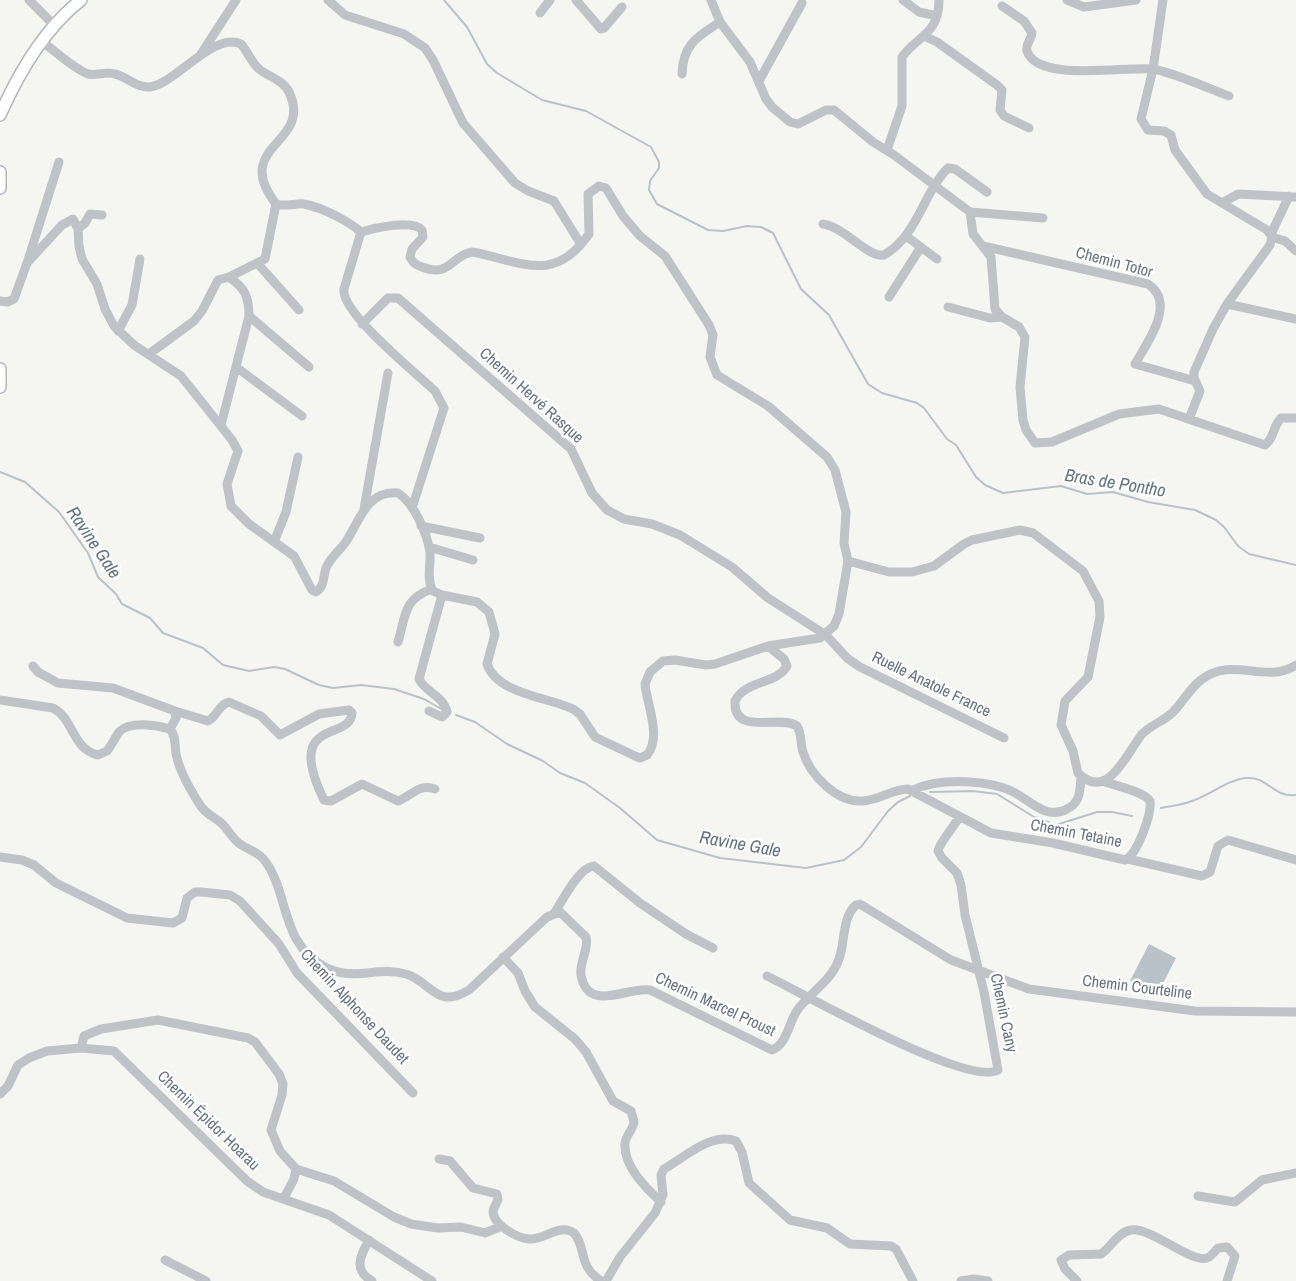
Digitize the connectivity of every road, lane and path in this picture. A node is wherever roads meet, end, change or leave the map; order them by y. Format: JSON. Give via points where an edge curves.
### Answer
{"nodes":[{"id":1,"x":29,"y":0,"type":"edge"},
{"id":2,"x":81,"y":0,"type":"edge"},
{"id":3,"x":236,"y":0,"type":"edge"},
{"id":4,"x":328,"y":0,"type":"edge"},
{"id":5,"x":550,"y":0,"type":"edge"},
{"id":6,"x":576,"y":0,"type":"edge"},
{"id":7,"x":711,"y":0,"type":"edge"},
{"id":8,"x":903,"y":0,"type":"edge"},
{"id":9,"x":939,"y":0,"type":"edge"},
{"id":10,"x":1067,"y":0,"type":"edge"},
{"id":11,"x":1136,"y":0,"type":"edge"},
{"id":12,"x":1162,"y":0,"type":"edge"},
{"id":13,"x":802,"y":3,"type":"dead end"},
{"id":14,"x":1002,"y":6,"type":"dead end"},
{"id":15,"x":622,"y":7,"type":"dead end"},
{"id":16,"x":540,"y":13,"type":"dead end"},
{"id":17,"x":938,"y":16,"type":"junction"},
{"id":18,"x":720,"y":22,"type":"junction"},
{"id":19,"x":54,"y":25,"type":"junction"},
{"id":20,"x":924,"y":36,"type":"junction"},
{"id":21,"x":41,"y":41,"type":"junction"},
{"id":22,"x":200,"y":54,"type":"junction"},
{"id":23,"x":1153,"y":69,"type":"junction"},
{"id":24,"x":682,"y":74,"type":"dead end"},
{"id":25,"x":759,"y":81,"type":"junction"},
{"id":26,"x":1229,"y":96,"type":"dead end"},
{"id":27,"x":3,"y":103,"type":"edge"},
{"id":28,"x":0,"y":115,"type":"edge"},
{"id":29,"x":1029,"y":128,"type":"dead end"},
{"id":30,"x":887,"y":150,"type":"junction"},
{"id":31,"x":59,"y":162,"type":"dead end"},
{"id":32,"x":0,"y":172,"type":"edge"},
{"id":33,"x":936,"y":186,"type":"junction"},
{"id":34,"x":0,"y":188,"type":"edge"},
{"id":35,"x":987,"y":192,"type":"dead end"},
{"id":36,"x":1292,"y":197,"type":"edge"},
{"id":37,"x":1222,"y":203,"type":"junction"},
{"id":38,"x":276,"y":204,"type":"junction"},
{"id":39,"x":970,"y":212,"type":"junction"},
{"id":40,"x":102,"y":215,"type":"dead end"},
{"id":41,"x":1043,"y":218,"type":"dead end"},
{"id":42,"x":823,"y":224,"type":"dead end"},
{"id":43,"x":78,"y":229,"type":"junction"},
{"id":44,"x":361,"y":232,"type":"junction"},
{"id":45,"x":1272,"y":235,"type":"junction"},
{"id":46,"x":906,"y":236,"type":"junction"},
{"id":47,"x":580,"y":243,"type":"junction"},
{"id":48,"x":984,"y":246,"type":"junction"},
{"id":49,"x":921,"y":247,"type":"junction"},
{"id":50,"x":1296,"y":251,"type":"edge"},
{"id":51,"x":140,"y":259,"type":"dead end"},
{"id":52,"x":937,"y":259,"type":"dead end"},
{"id":53,"x":27,"y":263,"type":"junction"},
{"id":54,"x":258,"y":264,"type":"junction"},
{"id":55,"x":229,"y":277,"type":"junction"},
{"id":56,"x":890,"y":297,"type":"dead end"},
{"id":57,"x":0,"y":301,"type":"edge"},
{"id":58,"x":1227,"y":304,"type":"junction"},
{"id":59,"x":948,"y":307,"type":"dead end"},
{"id":60,"x":299,"y":310,"type":"dead end"},
{"id":61,"x":248,"y":316,"type":"junction"},
{"id":62,"x":1002,"y":317,"type":"junction"},
{"id":63,"x":1296,"y":319,"type":"edge"},
{"id":64,"x":362,"y":324,"type":"junction"},
{"id":65,"x":118,"y":331,"type":"junction"},
{"id":66,"x":149,"y":354,"type":"junction"},
{"id":67,"x":236,"y":367,"type":"junction"},
{"id":68,"x":309,"y":367,"type":"dead end"},
{"id":69,"x":0,"y":369,"type":"edge"},
{"id":70,"x":388,"y":373,"type":"dead end"},
{"id":71,"x":1195,"y":381,"type":"junction"},
{"id":72,"x":0,"y":387,"type":"edge"},
{"id":73,"x":302,"y":416,"type":"dead end"},
{"id":74,"x":1296,"y":418,"type":"edge"},
{"id":75,"x":1189,"y":419,"type":"junction"},
{"id":76,"x":221,"y":425,"type":"junction"},
{"id":77,"x":298,"y":457,"type":"dead end"},
{"id":78,"x":412,"y":508,"type":"junction"},
{"id":79,"x":364,"y":509,"type":"junction"},
{"id":80,"x":421,"y":526,"type":"junction"},
{"id":81,"x":480,"y":538,"type":"dead end"},
{"id":82,"x":274,"y":542,"type":"junction"},
{"id":83,"x":429,"y":547,"type":"junction"},
{"id":84,"x":473,"y":560,"type":"dead end"},
{"id":85,"x":848,"y":560,"type":"junction"},
{"id":86,"x":432,"y":589,"type":"junction"},
{"id":87,"x":442,"y":595,"type":"junction"},
{"id":88,"x":826,"y":635,"type":"junction"},
{"id":89,"x":398,"y":642,"type":"dead end"},
{"id":90,"x":768,"y":646,"type":"junction"},
{"id":91,"x":1296,"y":665,"type":"edge"},
{"id":92,"x":33,"y":666,"type":"dead end"},
{"id":93,"x":0,"y":700,"type":"edge"},
{"id":94,"x":174,"y":711,"type":"junction"},
{"id":95,"x":429,"y":711,"type":"dead end"},
{"id":96,"x":170,"y":729,"type":"junction"},
{"id":97,"x":1004,"y":738,"type":"dead end"},
{"id":98,"x":1081,"y":776,"type":"junction"},
{"id":99,"x":1103,"y":781,"type":"junction"},
{"id":100,"x":435,"y":789,"type":"dead end"},
{"id":101,"x":913,"y":790,"type":"junction"},
{"id":102,"x":959,"y":817,"type":"junction"},
{"id":103,"x":0,"y":857,"type":"edge"},
{"id":104,"x":1128,"y":859,"type":"junction"},
{"id":105,"x":1296,"y":860,"type":"edge"},
{"id":106,"x":555,"y":912,"type":"junction"},
{"id":107,"x":713,"y":948,"type":"dead end"},
{"id":108,"x":503,"y":957,"type":"junction"},
{"id":109,"x":978,"y":968,"type":"junction"},
{"id":110,"x":767,"y":976,"type":"dead end"},
{"id":111,"x":810,"y":998,"type":"junction"},
{"id":112,"x":1296,"y":1012,"type":"edge"},
{"id":113,"x":81,"y":1048,"type":"junction"},
{"id":114,"x":413,"y":1093,"type":"dead end"},
{"id":115,"x":0,"y":1094,"type":"edge"},
{"id":116,"x":439,"y":1160,"type":"dead end"},
{"id":117,"x":296,"y":1170,"type":"junction"},
{"id":118,"x":1296,"y":1173,"type":"edge"},
{"id":119,"x":1198,"y":1196,"type":"dead end"},
{"id":120,"x":284,"y":1198,"type":"junction"},
{"id":121,"x":661,"y":1202,"type":"junction"},
{"id":122,"x":502,"y":1226,"type":"junction"},
{"id":123,"x":368,"y":1240,"type":"junction"},
{"id":124,"x":165,"y":1260,"type":"dead end"},
{"id":125,"x":206,"y":1281,"type":"edge"},
{"id":126,"x":372,"y":1281,"type":"edge"},
{"id":127,"x":432,"y":1281,"type":"edge"},
{"id":128,"x":601,"y":1281,"type":"edge"},
{"id":129,"x":606,"y":1281,"type":"edge"},
{"id":130,"x":913,"y":1281,"type":"edge"},
{"id":131,"x":961,"y":1281,"type":"edge"},
{"id":132,"x":988,"y":1281,"type":"edge"},
{"id":133,"x":1077,"y":1281,"type":"edge"},
{"id":134,"x":1227,"y":1281,"type":"edge"}],
"edges":[{"from":1,"to":19,"type":"street"},
{"from":2,"to":19,"type":"main road"},
{"from":3,"to":22,"type":"street"},
{"from":4,"to":47,"type":"street","via":[[345,15],[404,34],[425,48],[463,123],[515,183],[554,201]]},
{"from":5,"to":16,"type":"street"},
{"from":6,"to":15,"type":"street","via":[[601,29]]},
{"from":7,"to":18,"type":"street"},
{"from":8,"to":17,"type":"street","via":[[919,12]]},
{"from":9,"to":17,"type":"street"},
{"from":10,"to":11,"type":"street","via":[[1084,7]]},
{"from":12,"to":23,"type":"street"},
{"from":13,"to":25,"type":"street"},
{"from":14,"to":23,"type":"street","via":[[1028,26],[1032,33],[1027,45],[1028,53],[1048,67],[1076,71]]},
{"from":17,"to":20,"type":"street"},
{"from":18,"to":24,"type":"street","via":[[691,42],[682,61]]},
{"from":18,"to":25,"type":"street","via":[[750,62]]},
{"from":19,"to":21,"type":"main road"},
{"from":20,"to":29,"type":"street","via":[[997,85],[1002,90],[1000,110],[1004,116]]},
{"from":20,"to":30,"type":"street","via":[[902,57],[902,106]]},
{"from":21,"to":22,"type":"street","via":[[83,72],[115,74],[142,86],[161,83]]},
{"from":21,"to":27,"type":"main road"},
{"from":22,"to":38,"type":"street","via":[[238,42],[258,68],[288,90],[293,106],[292,122],[284,137],[266,154],[262,171]]},
{"from":23,"to":26,"type":"street"},
{"from":23,"to":37,"type":"street","via":[[1142,124],[1148,130],[1171,134],[1175,150],[1194,178],[1207,194]]},
{"from":25,"to":30,"type":"street","via":[[768,103],[790,122],[801,123],[826,110],[834,110]]},
{"from":27,"to":28,"type":"main road"},
{"from":30,"to":33,"type":"street"},
{"from":31,"to":53,"type":"street"},
{"from":32,"to":34,"type":"main road"},
{"from":33,"to":35,"type":"street","via":[[947,169],[953,168]]},
{"from":33,"to":39,"type":"street"},
{"from":33,"to":46,"type":"street"},
{"from":36,"to":37,"type":"street","via":[[1238,194]]},
{"from":36,"to":45,"type":"street"},
{"from":37,"to":45,"type":"street"},
{"from":38,"to":44,"type":"street","via":[[311,206]]},
{"from":38,"to":54,"type":"street","via":[[268,250]]},
{"from":39,"to":41,"type":"street"},
{"from":39,"to":48,"type":"street","via":[[973,234]]},
{"from":40,"to":43,"type":"street","via":[[90,214]]},
{"from":42,"to":46,"type":"street","via":[[839,228],[878,256],[889,252]]},
{"from":43,"to":53,"type":"street","via":[[73,219],[65,223]]},
{"from":43,"to":65,"type":"street","via":[[82,258]]},
{"from":44,"to":47,"type":"street","via":[[406,224],[420,227],[422,236],[410,257],[417,265],[432,270],[444,269],[462,255],[472,252],[544,266],[568,256]]},
{"from":44,"to":64,"type":"street","via":[[343,294]]},
{"from":45,"to":50,"type":"street"},
{"from":45,"to":58,"type":"street","via":[[1270,245]]},
{"from":46,"to":49,"type":"street"},
{"from":47,"to":85,"type":"street","via":[[590,228],[588,194],[603,186],[640,236],[665,256],[709,325],[713,339],[710,357],[717,375],[768,406],[832,464],[845,503],[844,543]]},
{"from":48,"to":62,"type":"street","via":[[992,261],[995,309]]},
{"from":48,"to":71,"type":"street","name":"Chemin Totor","via":[[1153,287],[1158,297],[1159,320],[1135,364]]},
{"from":49,"to":52,"type":"street"},
{"from":49,"to":56,"type":"street"},
{"from":51,"to":65,"type":"street","via":[[132,305]]},
{"from":53,"to":57,"type":"street","via":[[16,296],[10,301]]},
{"from":54,"to":55,"type":"street"},
{"from":54,"to":60,"type":"street"},
{"from":55,"to":61,"type":"street","via":[[246,292]]},
{"from":55,"to":66,"type":"street","via":[[215,283],[194,321]]},
{"from":58,"to":63,"type":"street"},
{"from":58,"to":71,"type":"street","via":[[1194,372]]},
{"from":59,"to":62,"type":"street","via":[[990,318]]},
{"from":61,"to":67,"type":"street"},
{"from":61,"to":68,"type":"street"},
{"from":62,"to":75,"type":"street","via":[[1019,326],[1026,337],[1020,387],[1023,420],[1035,443],[1052,442],[1119,414],[1159,410]]},
{"from":64,"to":78,"type":"street","via":[[435,391],[443,403]]},
{"from":64,"to":88,"type":"street","name":"Chemin Hervé Rasque","via":[[388,298],[398,298],[571,449],[592,492],[607,510],[624,519],[652,524],[680,535],[732,566],[768,598]]},
{"from":65,"to":66,"type":"street"},
{"from":66,"to":76,"type":"street","via":[[181,376]]},
{"from":67,"to":73,"type":"street"},
{"from":67,"to":76,"type":"street"},
{"from":69,"to":72,"type":"main road"},
{"from":70,"to":79,"type":"street"},
{"from":71,"to":75,"type":"street","via":[[1200,391]]},
{"from":74,"to":75,"type":"street","via":[[1281,418],[1265,445]]},
{"from":76,"to":82,"type":"street","via":[[238,451],[227,484],[231,506]]},
{"from":77,"to":82,"type":"street","via":[[286,512]]},
{"from":78,"to":79,"type":"street","via":[[403,496],[393,492],[381,496]]},
{"from":78,"to":80,"type":"street"},
{"from":79,"to":82,"type":"street","via":[[345,543],[329,561],[322,586],[316,592],[309,588],[296,559]]},
{"from":80,"to":81,"type":"street"},
{"from":80,"to":83,"type":"street"},
{"from":83,"to":84,"type":"street"},
{"from":83,"to":86,"type":"street"},
{"from":85,"to":88,"type":"street","via":[[839,614]]},
{"from":85,"to":98,"type":"street","via":[[889,572],[912,572],[934,566],[972,540],[1020,530],[1033,533],[1083,571],[1099,601],[1100,617],[1088,677],[1065,701],[1061,726]]},
{"from":86,"to":87,"type":"street"},
{"from":86,"to":89,"type":"street","via":[[409,603]]},
{"from":87,"to":90,"type":"street","via":[[477,602],[489,612],[495,634],[487,664],[500,682],[573,709],[595,737],[637,757],[647,755],[653,742],[654,730],[645,684],[656,665],[669,660],[715,664]]},
{"from":87,"to":95,"type":"street","via":[[419,679],[442,700],[447,712],[442,717]]},
{"from":88,"to":90,"type":"street"},
{"from":88,"to":97,"type":"street","name":"Ruelle Anatole France","via":[[846,658],[874,676]]},
{"from":90,"to":101,"type":"street","name":"Chemin Tetaine","via":[[788,666],[738,695],[734,704],[742,718],[754,723],[786,722],[797,726],[809,766],[824,783],[846,799],[862,801],[904,789]]},
{"from":91,"to":99,"type":"street","via":[[1271,674],[1239,668],[1224,669],[1200,680],[1171,714],[1142,735],[1117,772]]},
{"from":92,"to":94,"type":"street","via":[[58,683],[113,688]]},
{"from":93,"to":96,"type":"street","via":[[59,711],[80,745],[98,755],[108,751],[125,728],[138,725]]},
{"from":94,"to":96,"type":"street","via":[[176,718]]},
{"from":94,"to":100,"type":"street","via":[[208,721],[229,702],[261,716],[280,735],[319,714],[349,710],[352,713],[349,722],[317,739],[311,748],[312,774],[324,800],[331,801],[362,784],[398,801],[420,788],[428,786]]},
{"from":96,"to":108,"type":"street","via":[[174,734],[179,764],[200,806],[240,844],[265,860],[295,936],[312,958],[323,966],[354,975],[388,970],[412,976],[432,992],[450,998],[469,990]]},
{"from":98,"to":99,"type":"street"},
{"from":98,"to":101,"type":"street","name":"Chemin Tetaine","via":[[1079,798],[1056,813],[1039,808],[1003,787],[968,782],[930,784]]},
{"from":99,"to":104,"type":"street","name":"Chemin Tetaine","via":[[1140,792],[1150,801],[1150,810],[1135,851]]},
{"from":101,"to":102,"type":"street","name":"Chemin Tetaine"},
{"from":102,"to":104,"type":"street","name":"Chemin Tetaine","via":[[991,833]]},
{"from":102,"to":109,"type":"street","name":"Chemin Cany","via":[[938,851],[954,868],[959,879]]},
{"from":103,"to":114,"type":"street","name":"Chemin Alphonse Daudet","via":[[34,865],[56,883],[127,918],[173,924],[182,918],[187,898],[195,892],[236,898],[278,944],[297,972]]},
{"from":104,"to":105,"type":"street","via":[[1202,876],[1210,872],[1218,846],[1228,840]]},
{"from":106,"to":107,"type":"street","via":[[577,878],[594,866],[640,903]]},
{"from":106,"to":108,"type":"street"},
{"from":106,"to":111,"type":"street","name":"Chemin Marcel Proust","via":[[565,915],[584,934],[587,944],[580,967],[582,977],[590,992],[598,996],[613,997],[639,989],[650,990],[772,1050],[780,1046],[795,1014]]},
{"from":108,"to":121,"type":"street","via":[[518,973],[536,1007],[586,1052],[613,1100],[631,1111],[634,1122],[625,1143],[627,1158],[644,1185]]},
{"from":109,"to":111,"type":"street","name":"Chemin Courteline","via":[[951,960],[856,904],[850,911],[840,958]]},
{"from":109,"to":111,"type":"street","name":"Chemin Cany","via":[[999,1065],[994,1072],[967,1069],[932,1058]]},
{"from":109,"to":112,"type":"street","name":"Chemin Courteline","via":[[1029,989],[1195,1011]]},
{"from":110,"to":111,"type":"street","name":"Chemin Cany"},
{"from":113,"to":115,"type":"street","name":"Chemin Épidor Hoarau","via":[[47,1051],[18,1064],[8,1086]]},
{"from":113,"to":117,"type":"street","via":[[84,1036],[101,1029],[158,1020],[248,1038],[255,1042],[281,1079],[282,1095],[271,1130],[280,1151]]},
{"from":113,"to":120,"type":"street","name":"Chemin Épidor Hoarau","via":[[114,1052],[123,1058],[247,1182],[263,1192]]},
{"from":116,"to":122,"type":"street","via":[[450,1162],[473,1188],[497,1194],[494,1214]]},
{"from":117,"to":120,"type":"street"},
{"from":117,"to":122,"type":"street","via":[[334,1181],[411,1224],[438,1228],[461,1226],[473,1232],[486,1233]]},
{"from":118,"to":119,"type":"street","via":[[1262,1180],[1235,1202]]},
{"from":120,"to":123,"type":"street","name":"Chemin Épidor Hoarau","via":[[329,1215]]},
{"from":121,"to":129,"type":"street"},
{"from":121,"to":130,"type":"street","via":[[664,1169],[713,1140],[726,1137],[736,1141],[742,1152],[749,1183],[790,1220],[827,1228],[850,1244],[891,1246]]},
{"from":122,"to":128,"type":"street","via":[[530,1239],[561,1229],[570,1230],[577,1236],[585,1264]]},
{"from":123,"to":126,"type":"street","via":[[359,1266],[363,1275]]},
{"from":123,"to":127,"type":"street","name":"Chemin Épidor Hoarau"},
{"from":124,"to":125,"type":"street"},
{"from":131,"to":132,"type":"street"},
{"from":133,"to":134,"type":"street","via":[[1061,1260],[1069,1255],[1101,1254],[1123,1233],[1132,1230],[1200,1258],[1227,1247],[1235,1256]]}]}
